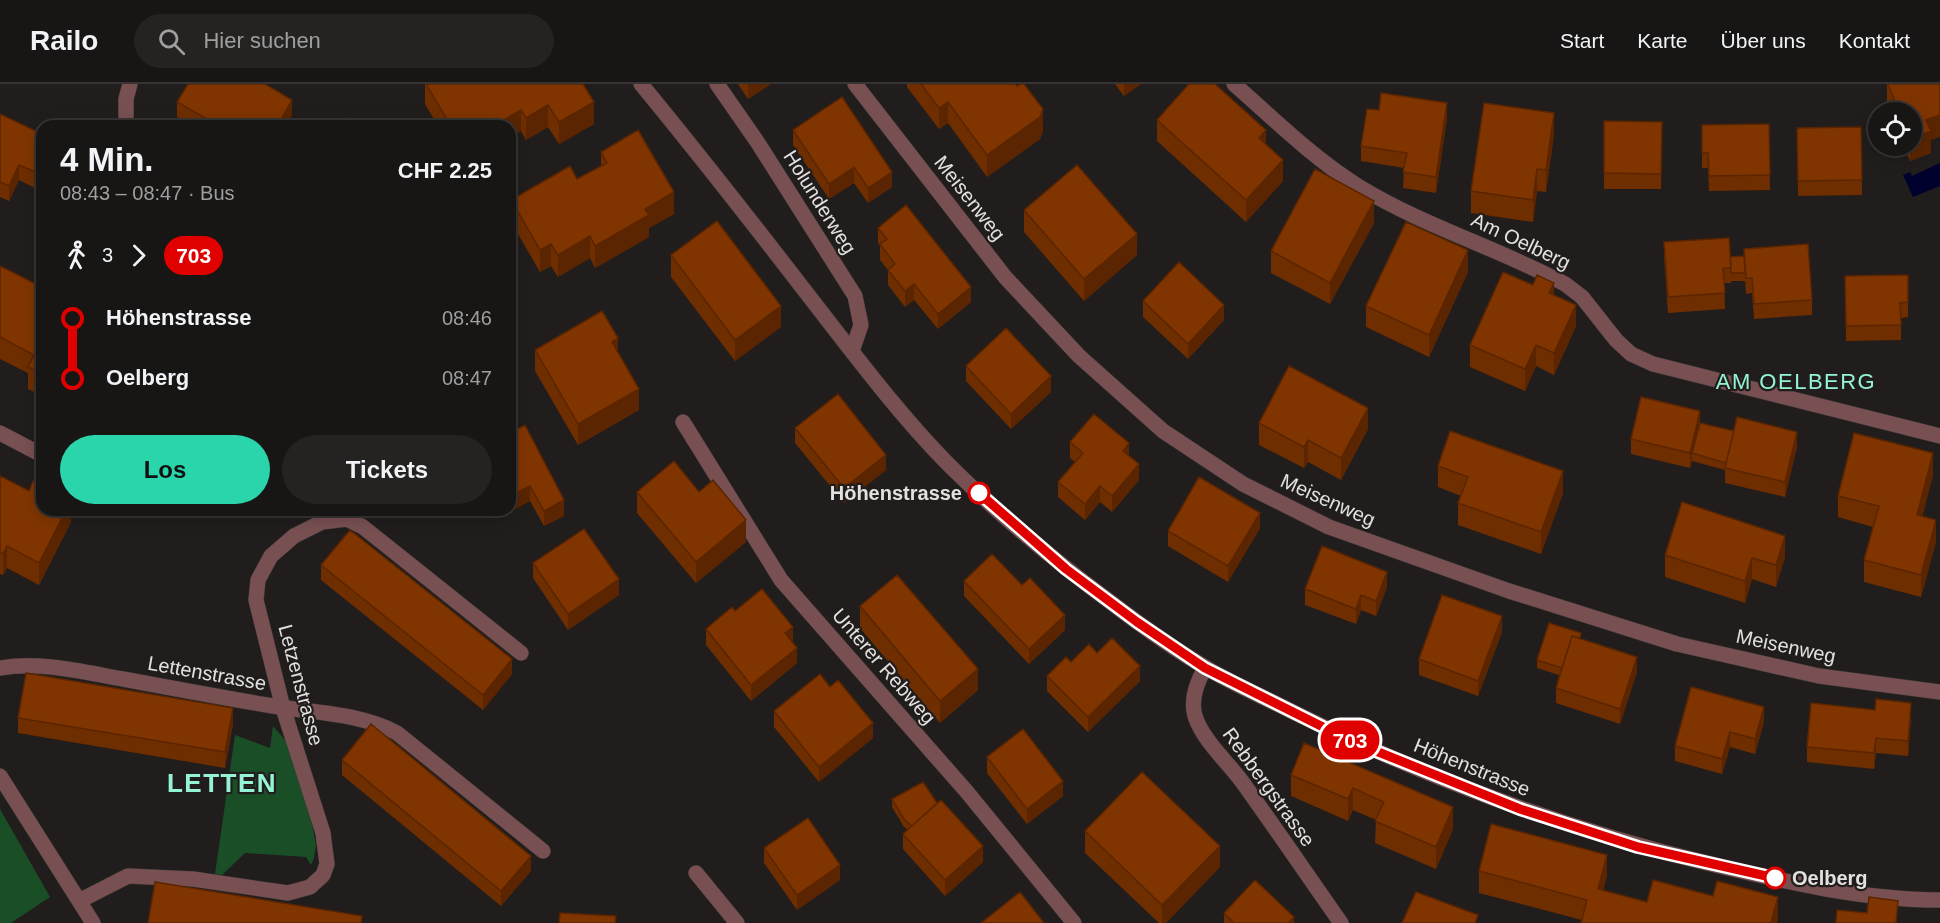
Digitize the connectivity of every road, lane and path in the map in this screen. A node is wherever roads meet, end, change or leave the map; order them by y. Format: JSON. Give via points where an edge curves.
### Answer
{"nodes":[{"id":1,"x":130,"y":84,"type":"edge"},
{"id":2,"x":641,"y":84,"type":"edge"},
{"id":3,"x":717,"y":84,"type":"edge"},
{"id":4,"x":855,"y":84,"type":"edge"},
{"id":5,"x":1234,"y":84,"type":"edge"},
{"id":6,"x":126,"y":120,"type":"edge"},
{"id":7,"x":852,"y":351,"type":"junction"},
{"id":8,"x":683,"y":422,"type":"dead end"},
{"id":9,"x":0,"y":433,"type":"edge"},
{"id":10,"x":1940,"y":436,"type":"edge"},
{"id":11,"x":36,"y":452,"type":"edge"},
{"id":12,"x":521,"y":653,"type":"dead end"},
{"id":13,"x":0,"y":668,"type":"edge"},
{"id":14,"x":1205,"y":668,"type":"junction"},
{"id":15,"x":1940,"y":692,"type":"edge"},
{"id":16,"x":283,"y":708,"type":"junction"},
{"id":17,"x":0,"y":776,"type":"edge"},
{"id":18,"x":543,"y":851,"type":"dead end"},
{"id":19,"x":696,"y":873,"type":"dead end"},
{"id":20,"x":1940,"y":900,"type":"edge"},
{"id":21,"x":80,"y":901,"type":"junction"},
{"id":22,"x":93,"y":923,"type":"edge"},
{"id":23,"x":737,"y":923,"type":"edge"},
{"id":24,"x":1074,"y":923,"type":"edge"},
{"id":25,"x":1341,"y":923,"type":"edge"}],
"edges":[{"from":1,"to":6,"type":"street"},
{"from":2,"to":7,"type":"street","name":"Höhenstrasse"},
{"from":3,"to":7,"type":"street","name":"Holunderweg","via":[[855,296],[861,325]]},
{"from":4,"to":15,"type":"street","name":"Meisenweg","via":[[1005,277],[1079,356],[1163,431],[1243,483],[1329,528],[1677,644],[1819,676]]},
{"from":5,"to":10,"type":"street","name":"Am Oelberg","via":[[1325,163],[1358,186],[1565,284],[1582,297],[1631,354],[1653,364]]},
{"from":7,"to":14,"type":"street","name":"Höhenstrasse","via":[[925,440],[988,502],[1066,569]]},
{"from":8,"to":24,"type":"street","name":"Unterer Rebweg","via":[[781,580],[967,792]]},
{"from":9,"to":11,"type":"street"},
{"from":12,"to":16,"type":"street","name":"Letzenstrasse","via":[[363,527],[347,519],[322,522],[294,536],[271,556],[258,580],[256,600]]},
{"from":13,"to":16,"type":"street","name":"Lettenstrasse","via":[[64,669]]},
{"from":14,"to":20,"type":"street","name":"Höhenstrasse","via":[[1351,741],[1520,809],[1638,847],[1874,896]]},
{"from":14,"to":25,"type":"street","name":"Rebbergstrasse","via":[[1192,702],[1195,717]]},
{"from":16,"to":18,"type":"street","name":"Lettenstrasse","via":[[367,720],[397,733]]},
{"from":16,"to":21,"type":"street","name":"Letzenstrasse","via":[[323,833],[327,864],[323,875],[310,887],[288,893],[193,879],[128,876]]},
{"from":17,"to":21,"type":"street"},
{"from":19,"to":23,"type":"street"},
{"from":21,"to":22,"type":"street"}]}
